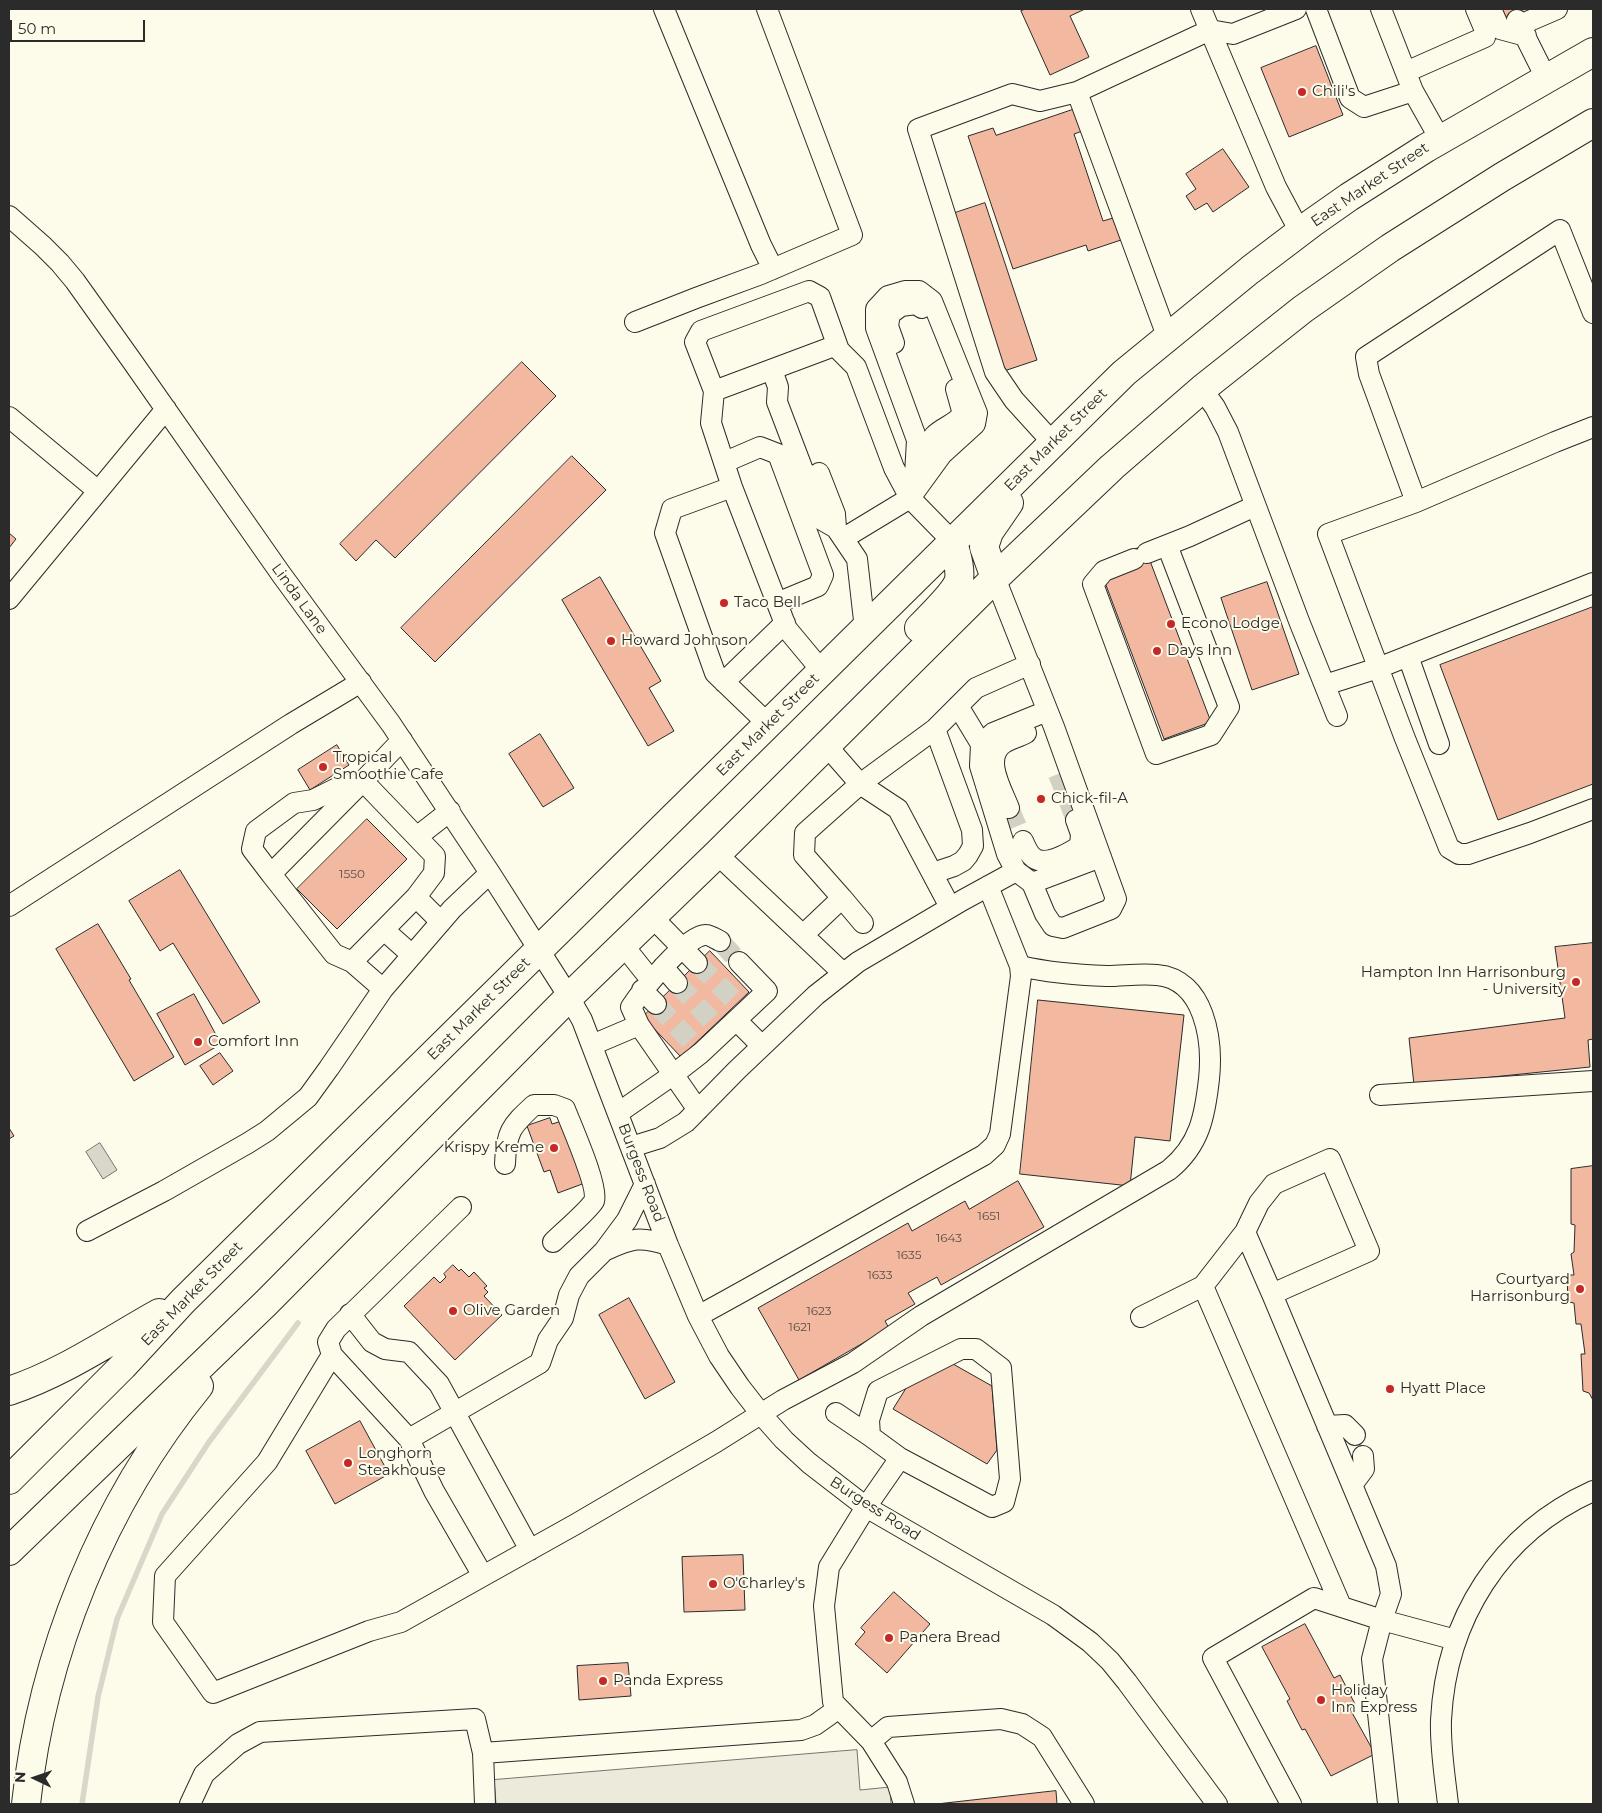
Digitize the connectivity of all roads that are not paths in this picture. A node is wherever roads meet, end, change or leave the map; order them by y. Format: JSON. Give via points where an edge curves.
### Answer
{"nodes":[{"id":1,"x":664,"y":9,"type":"edge"},
{"id":2,"x":767,"y":9,"type":"edge"},
{"id":3,"x":1201,"y":9,"type":"edge"},
{"id":4,"x":1296,"y":9,"type":"edge"},
{"id":5,"x":1316,"y":9,"type":"edge"},
{"id":6,"x":1381,"y":9,"type":"edge"},
{"id":7,"x":1476,"y":9,"type":"edge"},
{"id":8,"x":1490,"y":9,"type":"edge"},
{"id":9,"x":1556,"y":9,"type":"edge"},
{"id":10,"x":1253,"y":17,"type":"edge"},
{"id":11,"x":1521,"y":27,"type":"junction"},
{"id":12,"x":1210,"y":30,"type":"junction"},
{"id":13,"x":1593,"y":52,"type":"edge"},
{"id":14,"x":1406,"y":72,"type":"junction"},
{"id":15,"x":1546,"y":78,"type":"junction"},
{"id":16,"x":1413,"y":90,"type":"junction"},
{"id":17,"x":1077,"y":92,"type":"junction"},
{"id":18,"x":1593,"y":122,"type":"edge"},
{"id":19,"x":1440,"y":139,"type":"junction"},
{"id":20,"x":9,"y":216,"type":"edge"},
{"id":21,"x":1300,"y":232,"type":"junction"},
{"id":22,"x":773,"y":269,"type":"junction"},
{"id":23,"x":1593,"y":313,"type":"edge"},
{"id":24,"x":635,"y":322,"type":"dead end"},
{"id":25,"x":1167,"y":336,"type":"junction"},
{"id":26,"x":837,"y":345,"type":"junction"},
{"id":27,"x":775,"y":379,"type":"junction"},
{"id":28,"x":1202,"y":389,"type":"junction"},
{"id":29,"x":714,"y":391,"type":"junction"},
{"id":30,"x":166,"y":409,"type":"junction"},
{"id":31,"x":9,"y":417,"type":"edge"},
{"id":32,"x":1593,"y":427,"type":"edge"},
{"id":33,"x":1053,"y":443,"type":"junction"},
{"id":34,"x":725,"y":462,"type":"junction"},
{"id":35,"x":732,"y":487,"type":"junction"},
{"id":36,"x":98,"y":491,"type":"junction"},
{"id":37,"x":914,"y":491,"type":"junction"},
{"id":38,"x":1416,"y":502,"type":"junction"},
{"id":39,"x":1256,"y":506,"type":"junction"},
{"id":40,"x":840,"y":533,"type":"junction"},
{"id":41,"x":953,"y":542,"type":"junction"},
{"id":42,"x":1167,"y":545,"type":"junction"},
{"id":43,"x":995,"y":578,"type":"junction"},
{"id":44,"x":1593,"y":583,"type":"edge"},
{"id":45,"x":9,"y":600,"type":"edge"},
{"id":46,"x":777,"y":603,"type":"junction"},
{"id":47,"x":785,"y":623,"type":"junction"},
{"id":48,"x":865,"y":629,"type":"junction"},
{"id":49,"x":1408,"y":656,"type":"junction"},
{"id":50,"x":1030,"y":664,"type":"junction"},
{"id":51,"x":1378,"y":668,"type":"junction"},
{"id":52,"x":902,"y":670,"type":"junction"},
{"id":53,"x":822,"y":671,"type":"junction"},
{"id":54,"x":361,"y":682,"type":"junction"},
{"id":55,"x":724,"y":682,"type":"junction"},
{"id":56,"x":1325,"y":685,"type":"junction"},
{"id":57,"x":958,"y":706,"type":"junction"},
{"id":58,"x":1044,"y":712,"type":"junction"},
{"id":59,"x":1338,"y":716,"type":"dead end"},
{"id":60,"x":768,"y":724,"type":"junction"},
{"id":61,"x":935,"y":729,"type":"junction"},
{"id":62,"x":402,"y":740,"type":"junction"},
{"id":63,"x":981,"y":744,"type":"junction"},
{"id":64,"x":1439,"y":744,"type":"dead end"},
{"id":65,"x":826,"y":745,"type":"junction"},
{"id":66,"x":1061,"y":749,"type":"junction"},
{"id":67,"x":1058,"y":774,"type":"tunnel mouth"},
{"id":68,"x":363,"y":782,"type":"junction"},
{"id":69,"x":860,"y":784,"type":"junction"},
{"id":70,"x":1009,"y":808,"type":"tunnel mouth"},
{"id":71,"x":1593,"y":809,"type":"edge"},
{"id":72,"x":450,"y":811,"type":"junction"},
{"id":73,"x":1076,"y":820,"type":"tunnel mouth"},
{"id":74,"x":418,"y":836,"type":"junction"},
{"id":75,"x":1023,"y":841,"type":"tunnel mouth"},
{"id":76,"x":717,"y":854,"type":"junction"},
{"id":77,"x":1101,"y":857,"type":"junction"},
{"id":78,"x":490,"y":873,"type":"junction"},
{"id":79,"x":933,"y":873,"type":"junction"},
{"id":80,"x":271,"y":874,"type":"junction"},
{"id":81,"x":1024,"y":877,"type":"junction"},
{"id":82,"x":988,"y":886,"type":"junction"},
{"id":83,"x":416,"y":897,"type":"junction"},
{"id":84,"x":842,"y":898,"type":"junction"},
{"id":85,"x":9,"y":906,"type":"edge"},
{"id":86,"x":950,"y":907,"type":"junction"},
{"id":87,"x":652,"y":917,"type":"junction"},
{"id":88,"x":441,"y":922,"type":"junction"},
{"id":89,"x":863,"y":923,"type":"dead end"},
{"id":90,"x":384,"y":930,"type":"junction"},
{"id":91,"x":803,"y":935,"type":"junction"},
{"id":92,"x":720,"y":941,"type":"tunnel mouth"},
{"id":93,"x":623,"y":945,"type":"junction"},
{"id":94,"x":683,"y":948,"type":"junction"},
{"id":95,"x":540,"y":950,"type":"junction"},
{"id":96,"x":412,"y":955,"type":"junction"},
{"id":97,"x":352,"y":962,"type":"junction"},
{"id":98,"x":739,"y":962,"type":"tunnel mouth"},
{"id":99,"x":697,"y":964,"type":"tunnel mouth"},
{"id":100,"x":1020,"y":966,"type":"junction"},
{"id":101,"x":843,"y":973,"type":"junction"},
{"id":102,"x":677,"y":983,"type":"dead end"},
{"id":103,"x":653,"y":985,"type":"junction"},
{"id":104,"x":382,"y":989,"type":"junction"},
{"id":105,"x":569,"y":997,"type":"junction"},
{"id":106,"x":731,"y":1019,"type":"junction"},
{"id":107,"x":640,"y":1025,"type":"junction"},
{"id":108,"x":592,"y":1046,"type":"junction"},
{"id":109,"x":762,"y":1046,"type":"junction"},
{"id":110,"x":674,"y":1074,"type":"junction"},
{"id":111,"x":1593,"y":1080,"type":"edge"},
{"id":112,"x":1380,"y":1095,"type":"dead end"},
{"id":113,"x":698,"y":1110,"type":"junction"},
{"id":114,"x":618,"y":1113,"type":"junction"},
{"id":115,"x":631,"y":1146,"type":"junction"},
{"id":116,"x":505,"y":1164,"type":"dead end"},
{"id":117,"x":646,"y":1184,"type":"junction"},
{"id":118,"x":461,"y":1207,"type":"dead end"},
{"id":119,"x":87,"y":1231,"type":"dead end"},
{"id":120,"x":1245,"y":1232,"type":"junction"},
{"id":121,"x":553,"y":1242,"type":"dead end"},
{"id":122,"x":668,"y":1244,"type":"junction"},
{"id":123,"x":604,"y":1251,"type":"junction"},
{"id":124,"x":1203,"y":1286,"type":"junction"},
{"id":125,"x":1272,"y":1294,"type":"junction"},
{"id":126,"x":183,"y":1301,"type":"junction"},
{"id":127,"x":266,"y":1303,"type":"junction"},
{"id":128,"x":350,"y":1314,"type":"junction"},
{"id":129,"x":698,"y":1316,"type":"junction"},
{"id":130,"x":1141,"y":1317,"type":"dead end"},
{"id":131,"x":332,"y":1355,"type":"junction"},
{"id":132,"x":9,"y":1391,"type":"edge"},
{"id":133,"x":455,"y":1412,"type":"junction"},
{"id":134,"x":836,"y":1413,"type":"dead end"},
{"id":135,"x":761,"y":1414,"type":"junction"},
{"id":136,"x":1327,"y":1426,"type":"junction"},
{"id":137,"x":1354,"y":1435,"type":"dead end"},
{"id":138,"x":870,"y":1436,"type":"junction"},
{"id":139,"x":409,"y":1439,"type":"junction"},
{"id":140,"x":1363,"y":1456,"type":"dead end"},
{"id":141,"x":900,"y":1458,"type":"junction"},
{"id":142,"x":9,"y":1480,"type":"edge"},
{"id":143,"x":1352,"y":1485,"type":"junction"},
{"id":144,"x":1593,"y":1491,"type":"edge"},
{"id":145,"x":866,"y":1507,"type":"junction"},
{"id":146,"x":530,"y":1550,"type":"junction"},
{"id":147,"x":9,"y":1551,"type":"edge"},
{"id":148,"x":482,"y":1576,"type":"junction"},
{"id":149,"x":1341,"y":1606,"type":"junction"},
{"id":150,"x":1382,"y":1620,"type":"junction"},
{"id":151,"x":1456,"y":1640,"type":"junction"},
{"id":152,"x":839,"y":1708,"type":"junction"},
{"id":153,"x":871,"y":1741,"type":"junction"},
{"id":154,"x":483,"y":1753,"type":"junction"},
{"id":155,"x":26,"y":1804,"type":"edge"},
{"id":156,"x":190,"y":1804,"type":"edge"},
{"id":157,"x":485,"y":1804,"type":"edge"},
{"id":158,"x":904,"y":1804,"type":"edge"},
{"id":159,"x":1084,"y":1804,"type":"edge"},
{"id":160,"x":1217,"y":1804,"type":"edge"},
{"id":161,"x":1291,"y":1804,"type":"edge"},
{"id":162,"x":1388,"y":1804,"type":"edge"},
{"id":163,"x":1448,"y":1804,"type":"edge"}],
"edges":[{"from":1,"to":22,"type":"street"},
{"from":2,"to":22,"type":"street","via":[[852,235]]},
{"from":3,"to":12,"type":"street"},
{"from":4,"to":10,"type":"street"},
{"from":5,"to":16,"type":"street","via":[[1350,98],[1364,107]]},
{"from":6,"to":14,"type":"street"},
{"from":7,"to":14,"type":"street","via":[[1485,37]]},
{"from":8,"to":11,"type":"street","via":[[1500,29]]},
{"from":9,"to":11,"type":"street"},
{"from":10,"to":12,"type":"street","via":[[1233,34]]},
{"from":11,"to":15,"type":"street"},
{"from":12,"to":17,"type":"street"},
{"from":12,"to":21,"type":"street","via":[[1276,187]]},
{"from":13,"to":15,"type":"highway","name":"East Market Street"},
{"from":14,"to":16,"type":"street"},
{"from":15,"to":19,"type":"highway","name":"East Market Street"},
{"from":16,"to":19,"type":"street"},
{"from":17,"to":25,"type":"street"},
{"from":17,"to":33,"type":"street","via":[[1040,101],[1012,94],[918,129],[995,372],[1014,400]]},
{"from":18,"to":28,"type":"highway","via":[[1390,248],[1303,309]]},
{"from":19,"to":21,"type":"highway","name":"East Market Street"},
{"from":20,"to":30,"type":"street","name":"Linda Lane","via":[[75,281]]},
{"from":21,"to":25,"type":"highway","name":"East Market Street"},
{"from":22,"to":24,"type":"street"},
{"from":23,"to":38,"type":"street","via":[[1560,230],[1366,357],[1369,374]]},
{"from":25,"to":33,"type":"highway","name":"East Market Street"},
{"from":26,"to":27,"type":"street"},
{"from":26,"to":29,"type":"street","via":[[820,297],[809,291],[701,331],[695,342]]},
{"from":26,"to":37,"type":"street","via":[[856,368],[894,468]]},
{"from":27,"to":29,"type":"street"},
{"from":27,"to":40,"type":"street","via":[[776,402],[822,520]]},
{"from":28,"to":39,"type":"street","via":[[1228,432]]},
{"from":28,"to":43,"type":"highway","via":[[1112,467]]},
{"from":29,"to":34,"type":"street","via":[[711,423]]},
{"from":30,"to":36,"type":"street"},
{"from":30,"to":54,"type":"street","name":"Linda Lane"},
{"from":31,"to":36,"type":"street"},
{"from":32,"to":38,"type":"street"},
{"from":33,"to":41,"type":"highway","name":"East Market Street"},
{"from":33,"to":43,"type":"highway","via":[[989,532],[984,547]]},
{"from":34,"to":35,"type":"street"},
{"from":34,"to":46,"type":"street","via":[[760,447],[778,454],[820,565],[823,575],[818,586]]},
{"from":35,"to":46,"type":"street"},
{"from":35,"to":55,"type":"street","via":[[672,509],[665,533],[715,673]]},
{"from":36,"to":45,"type":"street"},
{"from":37,"to":37,"type":"street","via":[[917,440],[876,328],[876,309],[888,296],[905,291],[919,292],[932,301],[977,413],[975,424],[942,454]]},
{"from":37,"to":40,"type":"street"},
{"from":37,"to":41,"type":"street"},
{"from":38,"to":51,"type":"street","via":[[1328,534]]},
{"from":39,"to":42,"type":"street"},
{"from":39,"to":56,"type":"street"},
{"from":40,"to":48,"type":"street","via":[[859,563]]},
{"from":41,"to":48,"type":"highway","name":"East Market Street"},
{"from":41,"to":52,"type":"highway","via":[[959,565],[959,582],[909,638]]},
{"from":42,"to":42,"type":"street","via":[[1229,707],[1210,735],[1156,754],[1092,584],[1104,571]]},
{"from":43,"to":50,"type":"street"},
{"from":43,"to":52,"type":"highway"},
{"from":44,"to":49,"type":"street"},
{"from":46,"to":47,"type":"street"},
{"from":47,"to":53,"type":"street"},
{"from":47,"to":55,"type":"street"},
{"from":48,"to":53,"type":"highway","name":"East Market Street"},
{"from":49,"to":51,"type":"street"},
{"from":49,"to":64,"type":"street"},
{"from":50,"to":57,"type":"street","via":[[976,688]]},
{"from":50,"to":58,"type":"street"},
{"from":51,"to":56,"type":"street"},
{"from":51,"to":71,"type":"street","via":[[1432,810],[1452,851],[1468,854]]},
{"from":52,"to":65,"type":"highway"},
{"from":53,"to":60,"type":"highway","name":"East Market Street"},
{"from":54,"to":62,"type":"street","name":"Linda Lane"},
{"from":54,"to":85,"type":"street"},
{"from":55,"to":60,"type":"street"},
{"from":56,"to":59,"type":"street"},
{"from":57,"to":61,"type":"street"},
{"from":57,"to":63,"type":"street"},
{"from":58,"to":63,"type":"street","via":[[992,733]]},
{"from":58,"to":66,"type":"street"},
{"from":58,"to":70,"type":"street","via":[[1035,729],[1002,744],[994,757],[995,772]]},
{"from":60,"to":95,"type":"highway","name":"East Market Street"},
{"from":61,"to":69,"type":"street"},
{"from":61,"to":79,"type":"street","via":[[972,830],[973,846],[963,861]]},
{"from":62,"to":68,"type":"street"},
{"from":62,"to":72,"type":"street","name":"Linda Lane"},
{"from":63,"to":81,"type":"street","via":[[980,766],[1007,854]]},
{"from":65,"to":69,"type":"street"},
{"from":65,"to":76,"type":"highway"},
{"from":66,"to":67,"type":"street","via":[[1055,764]]},
{"from":66,"to":77,"type":"street"},
{"from":68,"to":74,"type":"street"},
{"from":68,"to":80,"type":"street"},
{"from":68,"to":80,"type":"street","via":[[341,786],[313,800],[294,804],[256,831],[252,849]]},
{"from":69,"to":79,"type":"street","via":[[898,810]]},
{"from":69,"to":84,"type":"street","via":[[805,833],[804,855]]},
{"from":72,"to":74,"type":"street"},
{"from":72,"to":78,"type":"street","name":"Linda Lane"},
{"from":73,"to":75,"type":"street","via":[[1081,834],[1080,846],[1065,855],[1037,860]]},
{"from":74,"to":83,"type":"street","via":[[435,856],[434,873]]},
{"from":76,"to":87,"type":"highway"},
{"from":76,"to":91,"type":"street"},
{"from":77,"to":81,"type":"street"},
{"from":77,"to":81,"type":"street","via":[[1116,899],[1111,909],[1063,928],[1053,926]]},
{"from":78,"to":88,"type":"street"},
{"from":78,"to":95,"type":"street","name":"Linda Lane"},
{"from":79,"to":86,"type":"street"},
{"from":80,"to":97,"type":"street","via":[[334,954]]},
{"from":81,"to":82,"type":"street"},
{"from":82,"to":86,"type":"street"},
{"from":82,"to":100,"type":"street"},
{"from":83,"to":88,"type":"street"},
{"from":83,"to":90,"type":"street"},
{"from":84,"to":89,"type":"street"},
{"from":84,"to":91,"type":"street"},
{"from":86,"to":101,"type":"street"},
{"from":87,"to":93,"type":"highway"},
{"from":87,"to":94,"type":"street"},
{"from":88,"to":96,"type":"street"},
{"from":90,"to":96,"type":"street"},
{"from":90,"to":97,"type":"street"},
{"from":91,"to":101,"type":"street"},
{"from":92,"to":94,"type":"street","via":[[700,936]]},
{"from":93,"to":103,"type":"street"},
{"from":93,"to":105,"type":"highway"},
{"from":94,"to":99,"type":"street"},
{"from":94,"to":103,"type":"street"},
{"from":95,"to":105,"type":"street","name":"Linda Lane"},
{"from":95,"to":126,"type":"highway","name":"East Market Street"},
{"from":96,"to":104,"type":"street"},
{"from":97,"to":104,"type":"street"},
{"from":98,"to":106,"type":"street","via":[[767,991]]},
{"from":100,"to":129,"type":"street","via":[[1000,1134],[990,1150]]},
{"from":100,"to":135,"type":"street","via":[[1074,975],[1158,975],[1189,991],[1198,1001],[1208,1032],[1210,1056],[1205,1109],[1193,1143],[1170,1170],[921,1316],[853,1363]]},
{"from":101,"to":109,"type":"street"},
{"from":102,"to":103,"type":"street"},
{"from":103,"to":107,"type":"street","via":[[631,1007]]},
{"from":104,"to":119,"type":"street","via":[[308,1097],[285,1117],[235,1151]]},
{"from":105,"to":108,"type":"street","name":"Burgess Road"},
{"from":105,"to":127,"type":"highway"},
{"from":106,"to":109,"type":"street"},
{"from":106,"to":110,"type":"street"},
{"from":107,"to":108,"type":"street"},
{"from":107,"to":110,"type":"street"},
{"from":108,"to":114,"type":"street","name":"Burgess Road"},
{"from":109,"to":113,"type":"street"},
{"from":110,"to":113,"type":"street"},
{"from":110,"to":114,"type":"street"},
{"from":111,"to":112,"type":"street"},
{"from":113,"to":115,"type":"street","via":[[668,1134]]},
{"from":114,"to":115,"type":"street","name":"Burgess Road"},
{"from":115,"to":117,"type":"street","name":"Burgess Road"},
{"from":116,"to":121,"type":"street","via":[[510,1130],[534,1105],[554,1105],[565,1109],[594,1185],[594,1200]]},
{"from":117,"to":122,"type":"street","name":"Burgess Road"},
{"from":117,"to":123,"type":"street","via":[[627,1220]]},
{"from":118,"to":128,"type":"street"},
{"from":120,"to":124,"type":"street"},
{"from":120,"to":125,"type":"street"},
{"from":120,"to":125,"type":"street","via":[[1259,1203],[1274,1184],[1330,1159],[1369,1251]]},
{"from":122,"to":123,"type":"street","via":[[640,1238]]},
{"from":122,"to":129,"type":"street","name":"Burgess Road"},
{"from":123,"to":133,"type":"street","via":[[579,1276],[569,1295],[563,1318],[548,1340],[540,1363]]},
{"from":124,"to":130,"type":"street"},
{"from":124,"to":149,"type":"street"},
{"from":125,"to":136,"type":"street"},
{"from":126,"to":132,"type":"highway","via":[[76,1362]]},
{"from":126,"to":142,"type":"highway","name":"East Market Street"},
{"from":127,"to":147,"type":"highway"},
{"from":127,"to":155,"type":"highway","via":[[156,1445],[104,1536],[73,1607],[48,1688]]},
{"from":128,"to":131,"type":"street","via":[[328,1342]]},
{"from":128,"to":133,"type":"street","via":[[372,1342],[385,1349],[409,1352],[439,1384]]},
{"from":129,"to":135,"type":"street","name":"Burgess Road","via":[[719,1356]]},
{"from":131,"to":139,"type":"street"},
{"from":131,"to":148,"type":"street","via":[[267,1462],[165,1576],[163,1622],[213,1693],[369,1631],[401,1622]]},
{"from":133,"to":139,"type":"street"},
{"from":133,"to":146,"type":"street"},
{"from":134,"to":138,"type":"street"},
{"from":135,"to":145,"type":"street","name":"Burgess Road","via":[[809,1463]]},
{"from":135,"to":146,"type":"street"},
{"from":136,"to":137,"type":"street","via":[[1345,1425]]},
{"from":136,"to":143,"type":"street"},
{"from":138,"to":141,"type":"street"},
{"from":138,"to":141,"type":"street","via":[[868,1420],[878,1391],[960,1349],[976,1349],[1001,1368],[1010,1479],[1004,1502],[992,1507]]},
{"from":139,"to":148,"type":"street"},
{"from":140,"to":143,"type":"street","via":[[1364,1469]]},
{"from":141,"to":145,"type":"street"},
{"from":143,"to":150,"type":"street","via":[[1386,1566],[1391,1594]]},
{"from":144,"to":151,"type":"street","via":[[1565,1505],[1514,1545],[1479,1592]]},
{"from":145,"to":152,"type":"street","via":[[829,1567],[824,1606],[833,1702]]},
{"from":145,"to":160,"type":"street","name":"Burgess Road","via":[[1053,1615],[1090,1642],[1127,1682]]},
{"from":146,"to":148,"type":"street"},
{"from":149,"to":150,"type":"street"},
{"from":149,"to":161,"type":"street","via":[[1314,1598],[1213,1658]]},
{"from":150,"to":151,"type":"street"},
{"from":150,"to":162,"type":"street","via":[[1372,1659]]},
{"from":151,"to":163,"type":"street","via":[[1446,1676],[1441,1722]]},
{"from":152,"to":153,"type":"street"},
{"from":152,"to":154,"type":"street","via":[[802,1730]]},
{"from":153,"to":158,"type":"street","via":[[898,1782]]},
{"from":153,"to":159,"type":"street","via":[[888,1727],[1001,1719],[1022,1724],[1042,1737]]},
{"from":154,"to":156,"type":"street","via":[[475,1719],[260,1732],[238,1744],[204,1774]]},
{"from":154,"to":157,"type":"street"}]}
